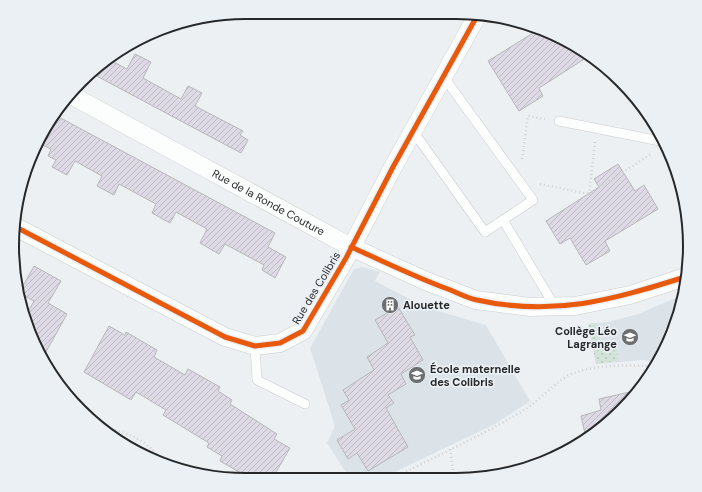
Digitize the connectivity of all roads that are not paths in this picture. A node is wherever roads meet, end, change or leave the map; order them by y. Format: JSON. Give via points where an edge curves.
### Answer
{"nodes":[{"id":1,"x":475,"y":20,"type":"edge"},
{"id":2,"x":444,"y":76,"type":"junction"},
{"id":3,"x":74,"y":97,"type":"edge"},
{"id":4,"x":559,"y":121,"type":"road end"},
{"id":5,"x":413,"y":131,"type":"junction"},
{"id":6,"x":657,"y":140,"type":"edge"},
{"id":7,"x":503,"y":220,"type":"junction"},
{"id":8,"x":19,"y":229,"type":"edge"},
{"id":9,"x":351,"y":246,"type":"junction"},
{"id":10,"x":681,"y":278,"type":"edge"},
{"id":11,"x":556,"y":307,"type":"junction"},
{"id":12,"x":255,"y":346,"type":"junction"},
{"id":13,"x":306,"y":404,"type":"dead end"}],
"edges":[{"from":1,"to":2,"type":"street","name":"Rue des Colibris"},
{"from":2,"to":5,"type":"street","name":"Rue des Colibris"},
{"from":2,"to":7,"type":"lane","via":[[533,200]]},
{"from":3,"to":9,"type":"street","name":"Rue de la Ronde Couture"},
{"from":4,"to":6,"type":"lane"},
{"from":5,"to":7,"type":"lane","via":[[485,232]]},
{"from":5,"to":9,"type":"street","name":"Rue des Colibris"},
{"from":7,"to":11,"type":"lane"},
{"from":8,"to":12,"type":"street","name":"Rue des Colibris","via":[[225,337]]},
{"from":9,"to":11,"type":"street","name":"Rue de la Ronde Couture","via":[[426,281],[476,300],[530,307]]},
{"from":9,"to":12,"type":"street","name":"Rue des Colibris","via":[[303,331],[280,343]]},
{"from":10,"to":11,"type":"street","name":"Rue de la Ronde Couture","via":[[630,295],[575,306]]},
{"from":12,"to":13,"type":"lane","via":[[257,380]]}]}
